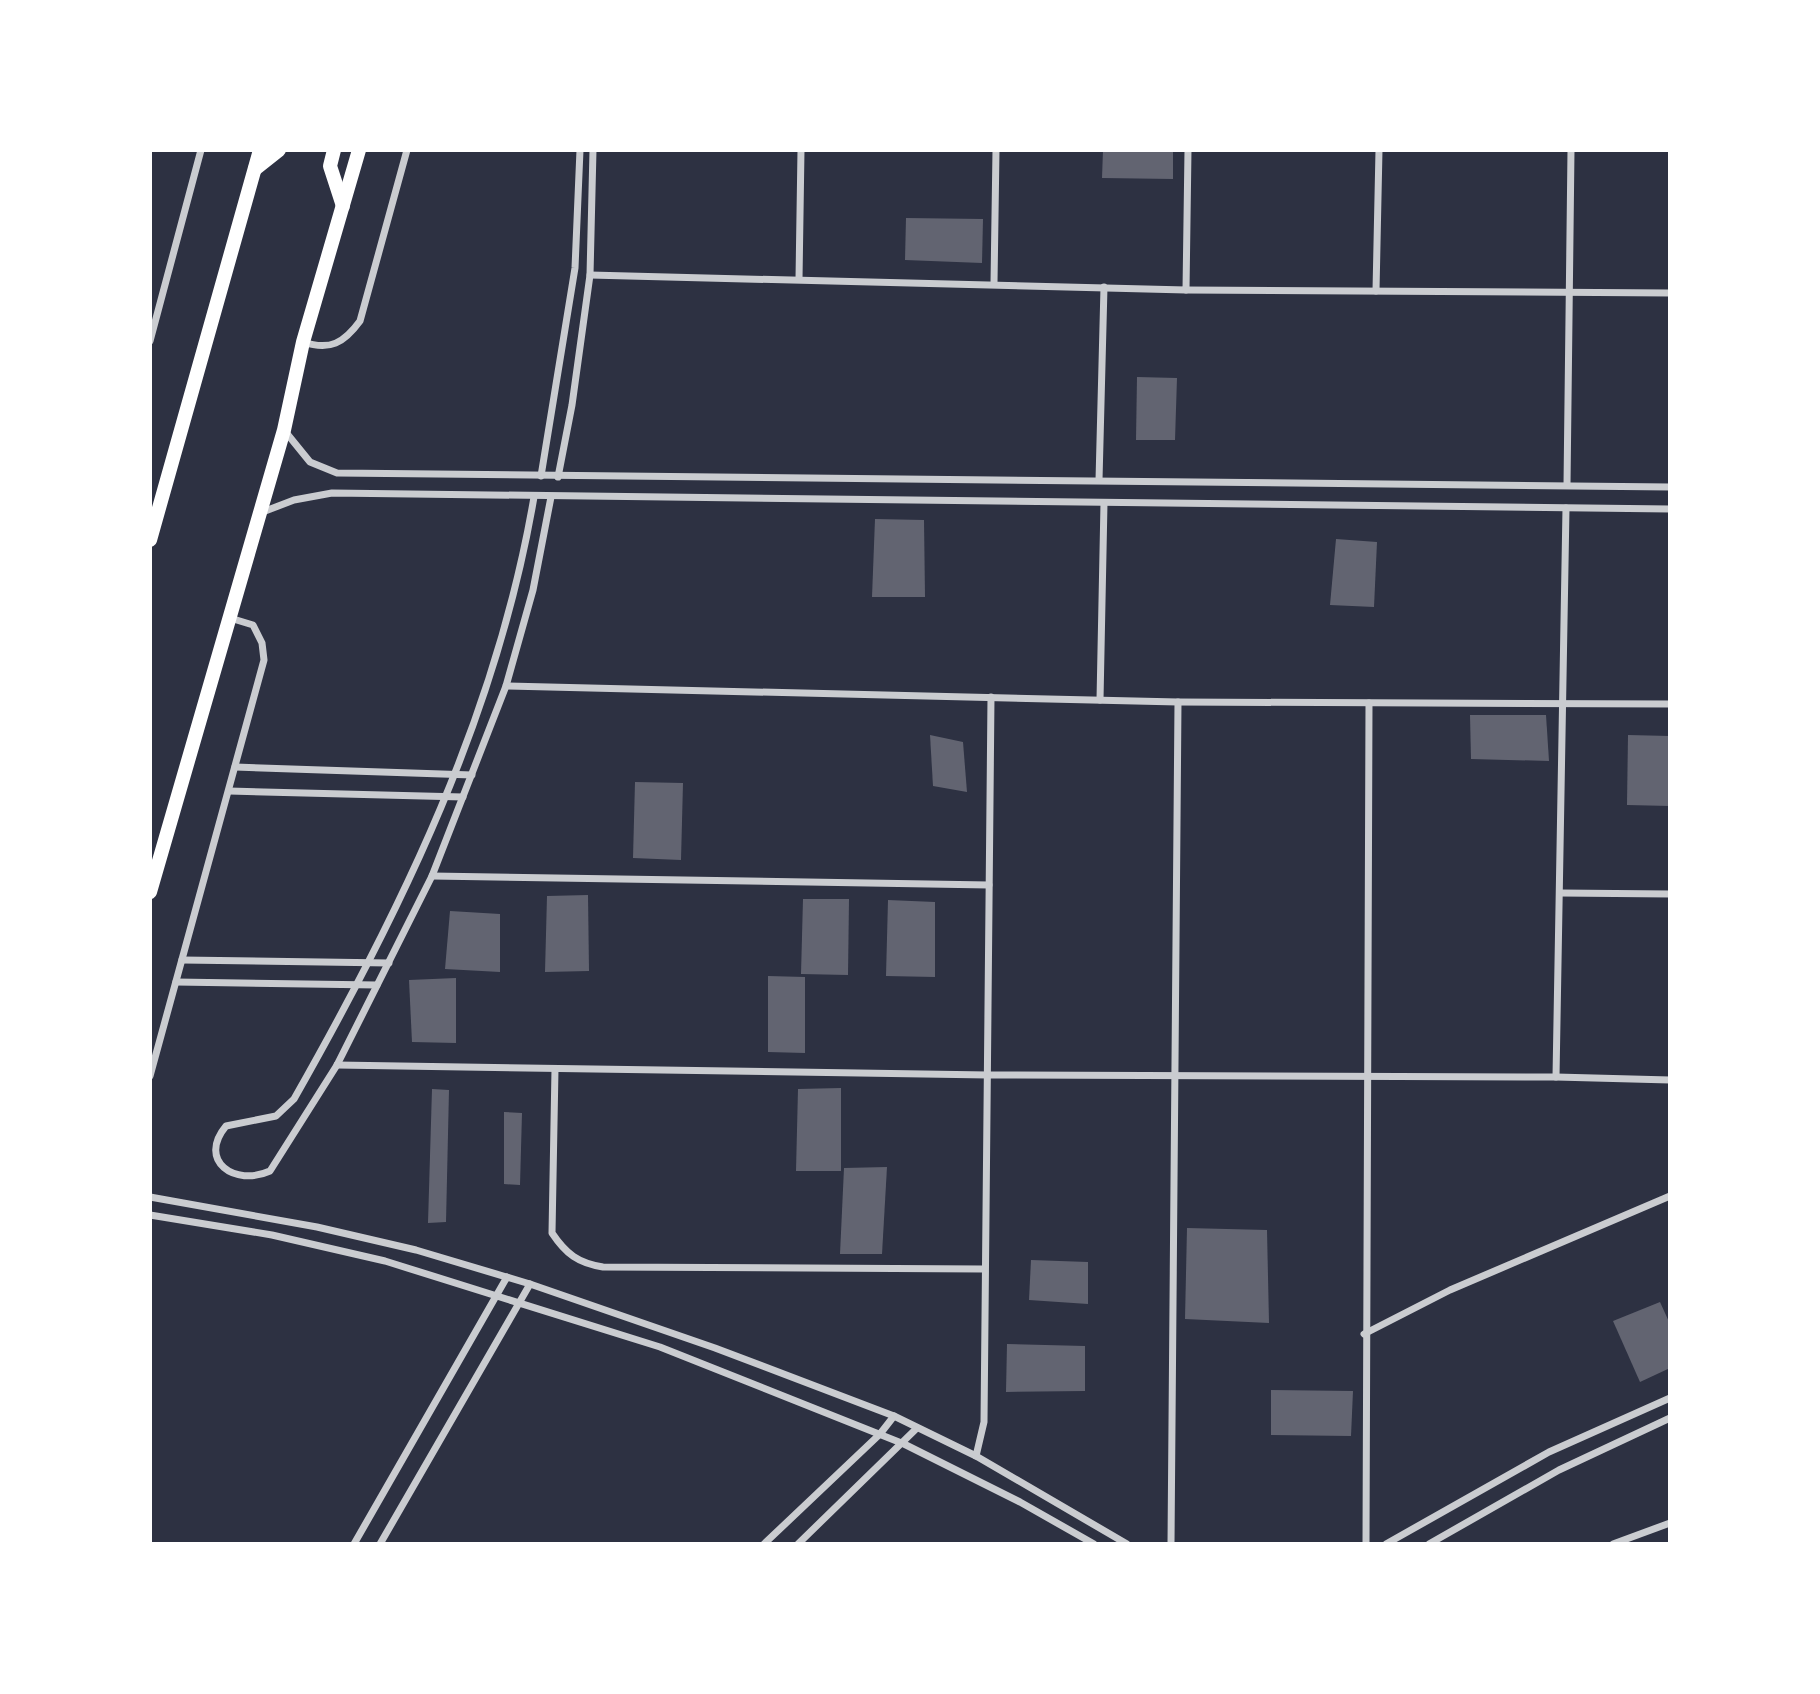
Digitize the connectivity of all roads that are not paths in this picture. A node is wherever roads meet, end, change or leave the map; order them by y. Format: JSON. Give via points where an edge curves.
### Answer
{"nodes":[{"id":1,"x":201,"y":150,"type":"edge"},
{"id":2,"x":260,"y":150,"type":"edge"},
{"id":3,"x":279,"y":150,"type":"edge"},
{"id":4,"x":334,"y":150,"type":"edge"},
{"id":5,"x":359,"y":150,"type":"edge"},
{"id":6,"x":407,"y":150,"type":"edge"},
{"id":7,"x":580,"y":150,"type":"edge"},
{"id":8,"x":593,"y":150,"type":"edge"},
{"id":9,"x":801,"y":150,"type":"edge"},
{"id":10,"x":996,"y":150,"type":"edge"},
{"id":11,"x":1188,"y":150,"type":"edge"},
{"id":12,"x":1379,"y":150,"type":"edge"},
{"id":13,"x":1571,"y":150,"type":"edge"},
{"id":14,"x":255,"y":169,"type":"junction"},
{"id":15,"x":343,"y":206,"type":"junction"},
{"id":16,"x":590,"y":275,"type":"junction"},
{"id":17,"x":799,"y":279,"type":"junction"},
{"id":18,"x":994,"y":283,"type":"junction"},
{"id":19,"x":1104,"y":287,"type":"junction"},
{"id":20,"x":1186,"y":290,"type":"junction"},
{"id":21,"x":1376,"y":291,"type":"junction"},
{"id":22,"x":1569,"y":291,"type":"junction"},
{"id":23,"x":1670,"y":293,"type":"edge"},
{"id":24,"x":150,"y":341,"type":"edge"},
{"id":25,"x":303,"y":342,"type":"junction"},
{"id":26,"x":284,"y":430,"type":"junction"},
{"id":27,"x":541,"y":475,"type":"junction"},
{"id":28,"x":558,"y":477,"type":"junction"},
{"id":29,"x":1099,"y":480,"type":"junction"},
{"id":30,"x":1567,"y":485,"type":"junction"},
{"id":31,"x":1670,"y":487,"type":"edge"},
{"id":32,"x":534,"y":496,"type":"junction"},
{"id":33,"x":551,"y":497,"type":"junction"},
{"id":34,"x":1104,"y":503,"type":"junction"},
{"id":35,"x":1566,"y":508,"type":"junction"},
{"id":36,"x":1670,"y":509,"type":"edge"},
{"id":37,"x":260,"y":513,"type":"junction"},
{"id":38,"x":150,"y":540,"type":"edge"},
{"id":39,"x":230,"y":618,"type":"junction"},
{"id":40,"x":506,"y":686,"type":"junction"},
{"id":41,"x":991,"y":697,"type":"junction"},
{"id":42,"x":1100,"y":700,"type":"junction"},
{"id":43,"x":1178,"y":702,"type":"junction"},
{"id":44,"x":1564,"y":702,"type":"junction"},
{"id":45,"x":1369,"y":703,"type":"junction"},
{"id":46,"x":1670,"y":704,"type":"edge"},
{"id":47,"x":235,"y":767,"type":"junction"},
{"id":48,"x":454,"y":774,"type":"junction"},
{"id":49,"x":472,"y":775,"type":"junction"},
{"id":50,"x":229,"y":791,"type":"junction"},
{"id":51,"x":444,"y":796,"type":"junction"},
{"id":52,"x":463,"y":797,"type":"junction"},
{"id":53,"x":432,"y":876,"type":"junction"},
{"id":54,"x":989,"y":886,"type":"junction"},
{"id":55,"x":150,"y":892,"type":"edge"},
{"id":56,"x":1560,"y":894,"type":"junction"},
{"id":57,"x":1670,"y":894,"type":"edge"},
{"id":58,"x":183,"y":960,"type":"junction"},
{"id":59,"x":371,"y":962,"type":"junction"},
{"id":60,"x":389,"y":962,"type":"junction"},
{"id":61,"x":176,"y":982,"type":"junction"},
{"id":62,"x":359,"y":984,"type":"junction"},
{"id":63,"x":377,"y":985,"type":"junction"},
{"id":64,"x":337,"y":1065,"type":"junction"},
{"id":65,"x":555,"y":1069,"type":"junction"},
{"id":66,"x":988,"y":1075,"type":"junction"},
{"id":67,"x":150,"y":1076,"type":"edge"},
{"id":68,"x":1175,"y":1077,"type":"junction"},
{"id":69,"x":1556,"y":1077,"type":"junction"},
{"id":70,"x":1366,"y":1079,"type":"junction"},
{"id":71,"x":1670,"y":1080,"type":"edge"},
{"id":72,"x":1670,"y":1196,"type":"edge"},
{"id":73,"x":150,"y":1197,"type":"edge"},
{"id":74,"x":150,"y":1215,"type":"edge"},
{"id":75,"x":983,"y":1269,"type":"junction"},
{"id":76,"x":507,"y":1277,"type":"junction"},
{"id":77,"x":530,"y":1284,"type":"junction"},
{"id":78,"x":498,"y":1295,"type":"junction"},
{"id":79,"x":520,"y":1301,"type":"junction"},
{"id":80,"x":1364,"y":1334,"type":"junction"},
{"id":81,"x":1670,"y":1398,"type":"edge"},
{"id":82,"x":894,"y":1416,"type":"junction"},
{"id":83,"x":1670,"y":1418,"type":"edge"},
{"id":84,"x":917,"y":1429,"type":"junction"},
{"id":85,"x":880,"y":1434,"type":"junction"},
{"id":86,"x":904,"y":1444,"type":"junction"},
{"id":87,"x":976,"y":1456,"type":"junction"},
{"id":88,"x":1670,"y":1523,"type":"edge"},
{"id":89,"x":354,"y":1544,"type":"edge"},
{"id":90,"x":380,"y":1544,"type":"edge"},
{"id":91,"x":764,"y":1544,"type":"edge"},
{"id":92,"x":798,"y":1544,"type":"edge"},
{"id":93,"x":1094,"y":1544,"type":"edge"},
{"id":94,"x":1127,"y":1544,"type":"edge"},
{"id":95,"x":1171,"y":1544,"type":"edge"},
{"id":96,"x":1366,"y":1544,"type":"edge"},
{"id":97,"x":1386,"y":1544,"type":"edge"},
{"id":98,"x":1429,"y":1544,"type":"edge"},
{"id":99,"x":1613,"y":1544,"type":"edge"}],
"edges":[{"from":1,"to":24,"type":"street"},
{"from":2,"to":14,"type":"main road"},
{"from":3,"to":14,"type":"main road"},
{"from":4,"to":15,"type":"main road","via":[[330,166]]},
{"from":5,"to":15,"type":"main road"},
{"from":6,"to":25,"type":"street","via":[[360,321],[350,336],[336,345],[322,348]]},
{"from":7,"to":27,"type":"street","via":[[575,268]]},
{"from":8,"to":16,"type":"street"},
{"from":9,"to":17,"type":"street"},
{"from":10,"to":18,"type":"street"},
{"from":11,"to":20,"type":"street"},
{"from":12,"to":21,"type":"street"},
{"from":13,"to":22,"type":"street"},
{"from":14,"to":38,"type":"main road"},
{"from":15,"to":25,"type":"main road"},
{"from":16,"to":17,"type":"street"},
{"from":16,"to":28,"type":"street"},
{"from":17,"to":18,"type":"street"},
{"from":18,"to":19,"type":"street"},
{"from":19,"to":20,"type":"street"},
{"from":19,"to":29,"type":"street"},
{"from":20,"to":21,"type":"street"},
{"from":21,"to":22,"type":"street"},
{"from":22,"to":23,"type":"street"},
{"from":22,"to":30,"type":"street"},
{"from":25,"to":26,"type":"main road"},
{"from":26,"to":27,"type":"street","via":[[310,462],[337,473]]},
{"from":26,"to":37,"type":"main road"},
{"from":27,"to":28,"type":"street"},
{"from":28,"to":29,"type":"street"},
{"from":29,"to":30,"type":"street"},
{"from":30,"to":31,"type":"street"},
{"from":32,"to":33,"type":"street"},
{"from":32,"to":37,"type":"street","via":[[332,493]]},
{"from":32,"to":48,"type":"street","via":[[502,640]]},
{"from":33,"to":34,"type":"street"},
{"from":33,"to":40,"type":"street","via":[[533,590]]},
{"from":34,"to":35,"type":"street"},
{"from":34,"to":42,"type":"street"},
{"from":35,"to":36,"type":"street"},
{"from":35,"to":44,"type":"street"},
{"from":37,"to":39,"type":"main road"},
{"from":39,"to":47,"type":"street","via":[[253,625],[264,660]]},
{"from":39,"to":55,"type":"main road"},
{"from":40,"to":41,"type":"street"},
{"from":40,"to":49,"type":"street"},
{"from":41,"to":42,"type":"street"},
{"from":41,"to":54,"type":"street"},
{"from":42,"to":43,"type":"street"},
{"from":43,"to":45,"type":"street"},
{"from":43,"to":68,"type":"street"},
{"from":44,"to":45,"type":"street"},
{"from":44,"to":46,"type":"street"},
{"from":44,"to":56,"type":"street"},
{"from":45,"to":70,"type":"street"},
{"from":47,"to":48,"type":"street"},
{"from":47,"to":50,"type":"street"},
{"from":48,"to":49,"type":"street"},
{"from":48,"to":51,"type":"street"},
{"from":49,"to":52,"type":"street"},
{"from":50,"to":51,"type":"street"},
{"from":50,"to":58,"type":"street"},
{"from":51,"to":52,"type":"street"},
{"from":51,"to":59,"type":"street","via":[[414,873]]},
{"from":52,"to":53,"type":"street"},
{"from":53,"to":54,"type":"street"},
{"from":53,"to":60,"type":"street"},
{"from":54,"to":66,"type":"street"},
{"from":56,"to":57,"type":"street"},
{"from":56,"to":69,"type":"street"},
{"from":58,"to":59,"type":"street"},
{"from":58,"to":61,"type":"street"},
{"from":59,"to":60,"type":"street"},
{"from":59,"to":62,"type":"street"},
{"from":60,"to":63,"type":"street"},
{"from":61,"to":62,"type":"street"},
{"from":61,"to":67,"type":"street"},
{"from":62,"to":63,"type":"street"},
{"from":62,"to":64,"type":"street","via":[[285,1110],[226,1126],[215,1148],[218,1161],[227,1171],[256,1178],[270,1171]]},
{"from":63,"to":64,"type":"street"},
{"from":64,"to":65,"type":"street"},
{"from":65,"to":66,"type":"street"},
{"from":65,"to":75,"type":"street","via":[[552,1233],[564,1251],[582,1263],[603,1267]]},
{"from":66,"to":68,"type":"street"},
{"from":66,"to":75,"type":"street"},
{"from":68,"to":70,"type":"street"},
{"from":68,"to":95,"type":"street"},
{"from":69,"to":70,"type":"street"},
{"from":69,"to":71,"type":"street"},
{"from":70,"to":80,"type":"street"},
{"from":72,"to":80,"type":"street","via":[[1520,1259]]},
{"from":73,"to":76,"type":"street","via":[[317,1227]]},
{"from":74,"to":78,"type":"street","via":[[272,1235]]},
{"from":75,"to":87,"type":"street","via":[[984,1422]]},
{"from":76,"to":77,"type":"street"},
{"from":76,"to":78,"type":"street"},
{"from":77,"to":79,"type":"street"},
{"from":77,"to":82,"type":"street"},
{"from":78,"to":79,"type":"street"},
{"from":78,"to":89,"type":"street"},
{"from":79,"to":85,"type":"street","via":[[660,1346]]},
{"from":79,"to":90,"type":"street"},
{"from":80,"to":96,"type":"street"},
{"from":81,"to":97,"type":"street","via":[[1549,1452]]},
{"from":82,"to":84,"type":"street"},
{"from":82,"to":85,"type":"street"},
{"from":83,"to":98,"type":"street","via":[[1559,1470]]},
{"from":84,"to":86,"type":"street"},
{"from":84,"to":87,"type":"street"},
{"from":85,"to":86,"type":"street"},
{"from":85,"to":91,"type":"street"},
{"from":86,"to":92,"type":"street"},
{"from":86,"to":93,"type":"street"},
{"from":87,"to":94,"type":"street"},
{"from":88,"to":99,"type":"street"}]}
